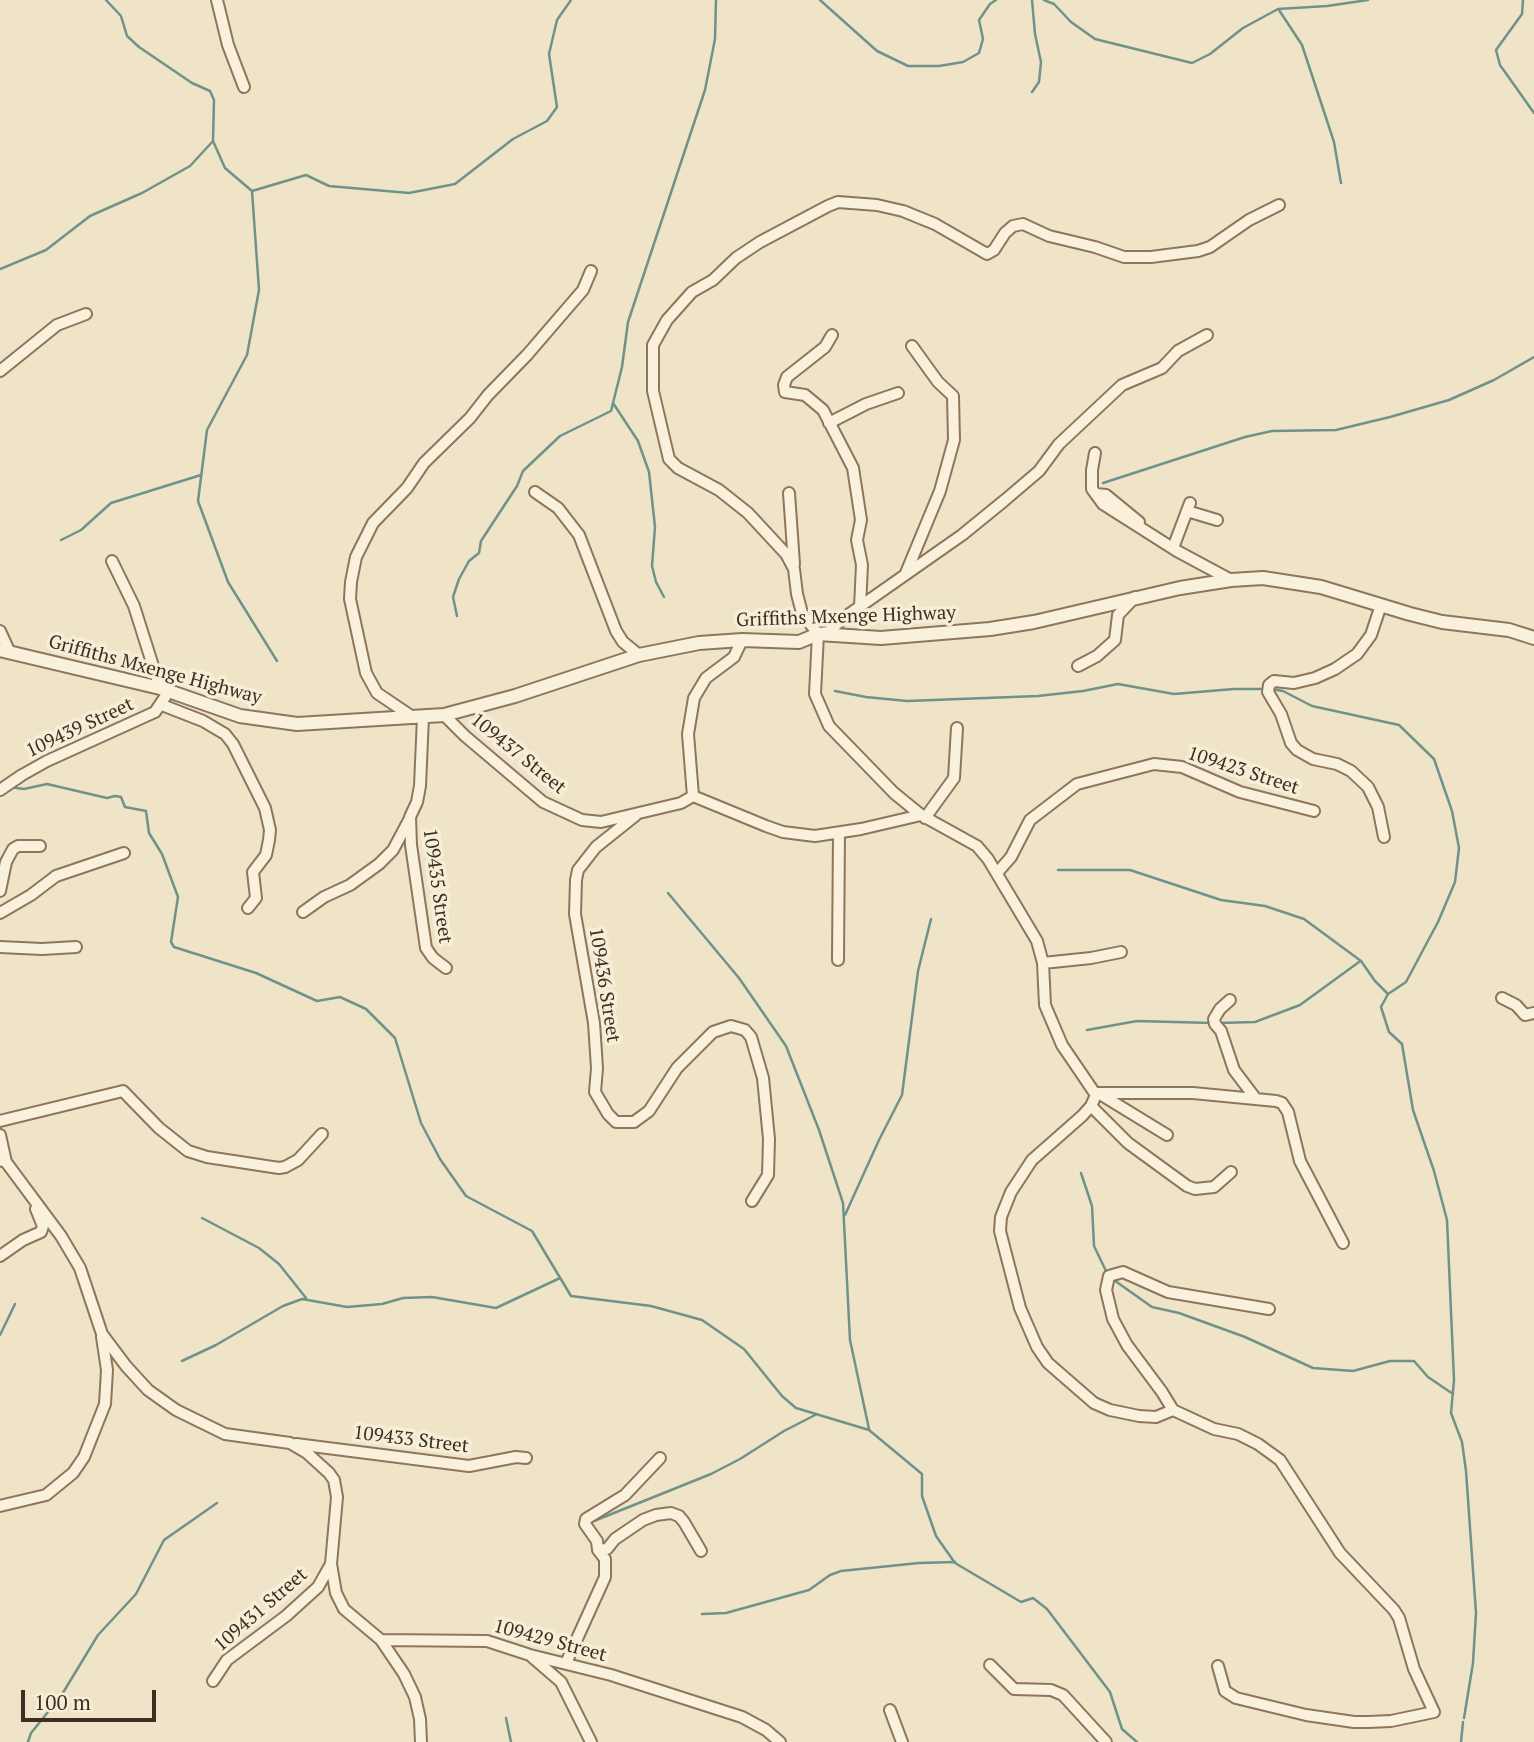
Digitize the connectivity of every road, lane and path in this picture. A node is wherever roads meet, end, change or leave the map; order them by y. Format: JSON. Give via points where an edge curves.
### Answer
{"nodes":[{"id":1,"x":217,"y":0,"type":"edge"},
{"id":2,"x":244,"y":87,"type":"dead end"},
{"id":3,"x":1279,"y":205,"type":"dead end"},
{"id":4,"x":591,"y":271,"type":"dead end"},
{"id":5,"x":86,"y":314,"type":"dead end"},
{"id":6,"x":832,"y":335,"type":"dead end"},
{"id":7,"x":1207,"y":335,"type":"dead end"},
{"id":8,"x":912,"y":346,"type":"dead end"},
{"id":9,"x":0,"y":371,"type":"edge"},
{"id":10,"x":898,"y":393,"type":"dead end"},
{"id":11,"x":829,"y":423,"type":"junction"},
{"id":12,"x":1095,"y":453,"type":"dead end"},
{"id":13,"x":535,"y":492,"type":"dead end"},
{"id":14,"x":789,"y":493,"type":"dead end"},
{"id":15,"x":1217,"y":520,"type":"dead end"},
{"id":16,"x":1171,"y":547,"type":"junction"},
{"id":17,"x":112,"y":561,"type":"dead end"},
{"id":18,"x":794,"y":569,"type":"junction"},
{"id":19,"x":906,"y":573,"type":"junction"},
{"id":20,"x":1231,"y":580,"type":"junction"},
{"id":21,"x":1135,"y":597,"type":"junction"},
{"id":22,"x":1381,"y":605,"type":"junction"},
{"id":23,"x":860,"y":607,"type":"junction"},
{"id":24,"x":0,"y":631,"type":"edge"},
{"id":25,"x":818,"y":634,"type":"junction"},
{"id":26,"x":1534,"y":638,"type":"edge"},
{"id":27,"x":742,"y":640,"type":"junction"},
{"id":28,"x":5,"y":652,"type":"edge"},
{"id":29,"x":639,"y":655,"type":"junction"},
{"id":30,"x":1078,"y":666,"type":"dead end"},
{"id":31,"x":164,"y":690,"type":"junction"},
{"id":32,"x":162,"y":705,"type":"junction"},
{"id":33,"x":444,"y":715,"type":"junction"},
{"id":34,"x":418,"y":718,"type":"junction"},
{"id":35,"x":957,"y":728,"type":"dead end"},
{"id":36,"x":0,"y":790,"type":"edge"},
{"id":37,"x":693,"y":796,"type":"junction"},
{"id":38,"x":1314,"y":811,"type":"dead end"},
{"id":39,"x":638,"y":813,"type":"junction"},
{"id":40,"x":411,"y":817,"type":"junction"},
{"id":41,"x":923,"y":817,"type":"junction"},
{"id":42,"x":839,"y":833,"type":"junction"},
{"id":43,"x":1384,"y":837,"type":"dead end"},
{"id":44,"x":40,"y":846,"type":"dead end"},
{"id":45,"x":124,"y":853,"type":"dead end"},
{"id":46,"x":997,"y":873,"type":"junction"},
{"id":47,"x":0,"y":891,"type":"edge"},
{"id":48,"x":248,"y":908,"type":"dead end"},
{"id":49,"x":303,"y":912,"type":"dead end"},
{"id":50,"x":0,"y":913,"type":"edge"},
{"id":51,"x":0,"y":947,"type":"edge"},
{"id":52,"x":76,"y":947,"type":"dead end"},
{"id":53,"x":1121,"y":952,"type":"dead end"},
{"id":54,"x":838,"y":960,"type":"dead end"},
{"id":55,"x":1044,"y":963,"type":"junction"},
{"id":56,"x":446,"y":968,"type":"dead end"},
{"id":57,"x":1502,"y":998,"type":"dead end"},
{"id":58,"x":1230,"y":1000,"type":"dead end"},
{"id":59,"x":1534,"y":1013,"type":"edge"},
{"id":60,"x":1098,"y":1093,"type":"junction"},
{"id":61,"x":1256,"y":1099,"type":"junction"},
{"id":62,"x":1091,"y":1106,"type":"junction"},
{"id":63,"x":0,"y":1121,"type":"edge"},
{"id":64,"x":322,"y":1134,"type":"dead end"},
{"id":65,"x":0,"y":1135,"type":"edge"},
{"id":66,"x":1167,"y":1135,"type":"dead end"},
{"id":67,"x":3,"y":1161,"type":"edge"},
{"id":68,"x":1231,"y":1172,"type":"dead end"},
{"id":69,"x":25,"y":1188,"type":"junction"},
{"id":70,"x":752,"y":1201,"type":"dead end"},
{"id":71,"x":1343,"y":1243,"type":"dead end"},
{"id":72,"x":0,"y":1256,"type":"edge"},
{"id":73,"x":1269,"y":1309,"type":"dead end"},
{"id":74,"x":102,"y":1334,"type":"junction"},
{"id":75,"x":1173,"y":1410,"type":"junction"},
{"id":76,"x":290,"y":1443,"type":"junction"},
{"id":77,"x":526,"y":1458,"type":"dead end"},
{"id":78,"x":660,"y":1458,"type":"dead end"},
{"id":79,"x":0,"y":1506,"type":"edge"},
{"id":80,"x":598,"y":1550,"type":"junction"},
{"id":81,"x":701,"y":1551,"type":"dead end"},
{"id":82,"x":331,"y":1564,"type":"junction"},
{"id":83,"x":381,"y":1640,"type":"junction"},
{"id":84,"x":530,"y":1655,"type":"junction"},
{"id":85,"x":566,"y":1663,"type":"junction"},
{"id":86,"x":990,"y":1665,"type":"dead end"},
{"id":87,"x":1218,"y":1667,"type":"dead end"},
{"id":88,"x":213,"y":1681,"type":"dead end"},
{"id":89,"x":890,"y":1710,"type":"dead end"},
{"id":90,"x":421,"y":1742,"type":"edge"},
{"id":91,"x":591,"y":1742,"type":"edge"},
{"id":92,"x":780,"y":1742,"type":"edge"},
{"id":93,"x":902,"y":1742,"type":"edge"},
{"id":94,"x":1106,"y":1742,"type":"edge"}],
"edges":[{"from":1,"to":2,"type":"street"},
{"from":3,"to":18,"type":"street","via":[[1210,247],[1124,257],[1023,224],[1013,226],[994,250],[983,253],[945,229],[903,211],[838,202],[736,258],[667,320],[653,345],[653,391],[672,464],[719,490],[747,513],[786,554]]},
{"from":4,"to":34,"type":"street","via":[[583,290],[527,355],[377,517],[356,557],[350,599],[366,673],[377,693]]},
{"from":5,"to":9,"type":"street","via":[[57,325]]},
{"from":6,"to":11,"type":"street","via":[[784,384],[785,392],[813,401]]},
{"from":7,"to":19,"type":"street","via":[[1178,351],[1162,368],[1122,385],[1059,444],[1039,471],[962,536]]},
{"from":8,"to":19,"type":"street","via":[[953,396],[954,440],[940,491]]},
{"from":10,"to":11,"type":"street"},
{"from":11,"to":23,"type":"street","via":[[853,468],[858,488]]},
{"from":12,"to":16,"type":"street","via":[[1092,470],[1103,504]]},
{"from":13,"to":29,"type":"street","via":[[558,508],[579,534],[616,631]]},
{"from":14,"to":18,"type":"street"},
{"from":15,"to":16,"type":"street","via":[[1188,507]]},
{"from":16,"to":20,"type":"street"},
{"from":17,"to":31,"type":"street","via":[[134,606]]},
{"from":18,"to":25,"type":"street","via":[[802,612]]},
{"from":19,"to":23,"type":"street"},
{"from":20,"to":21,"type":"street","name":"Griffiths Mxenge Highway"},
{"from":20,"to":22,"type":"street","name":"Griffiths Mxenge Highway","via":[[1289,581]]},
{"from":21,"to":25,"type":"street","name":"Griffiths Mxenge Highway","via":[[990,629],[881,638]]},
{"from":21,"to":30,"type":"street","via":[[1118,615],[1115,640]]},
{"from":22,"to":26,"type":"street","name":"Griffiths Mxenge Highway","via":[[1443,622]]},
{"from":22,"to":43,"type":"street","via":[[1371,635],[1357,654],[1315,678],[1274,681],[1268,692],[1297,750],[1338,764],[1368,787]]},
{"from":23,"to":25,"type":"street","via":[[828,632]]},
{"from":24,"to":28,"type":"street"},
{"from":25,"to":27,"type":"street","name":"Griffiths Mxenge Highway","via":[[799,642]]},
{"from":25,"to":41,"type":"street","via":[[815,694],[829,726]]},
{"from":27,"to":29,"type":"street","name":"Griffiths Mxenge Highway"},
{"from":27,"to":37,"type":"street","via":[[734,657],[706,678],[694,698],[688,734]]},
{"from":28,"to":31,"type":"street","name":"Griffiths Mxenge Highway"},
{"from":29,"to":33,"type":"street","name":"Griffiths Mxenge Highway"},
{"from":31,"to":32,"type":"street","name":"109439 Street"},
{"from":31,"to":34,"type":"street","name":"Griffiths Mxenge Highway","via":[[240,716],[297,724]]},
{"from":32,"to":36,"type":"street","name":"109439 Street","via":[[34,768]]},
{"from":32,"to":48,"type":"street","via":[[225,734],[265,808],[269,840],[253,872],[256,898]]},
{"from":33,"to":34,"type":"street","name":"Griffiths Mxenge Highway"},
{"from":33,"to":39,"type":"street","name":"109437 Street","via":[[543,802],[593,823]]},
{"from":34,"to":40,"type":"street","name":"109435 Street","via":[[420,786]]},
{"from":35,"to":41,"type":"street","via":[[954,778]]},
{"from":37,"to":39,"type":"street","name":"109437 Street"},
{"from":37,"to":42,"type":"street","via":[[783,832]]},
{"from":38,"to":46,"type":"street","name":"109423 Street","via":[[1240,792],[1182,768],[1154,764],[1077,784],[1030,820]]},
{"from":39,"to":70,"type":"street","name":"109436 Street","via":[[596,847],[576,880],[575,914],[594,1023],[595,1092],[616,1122],[635,1122],[649,1111],[677,1068],[713,1032],[731,1026],[745,1030],[763,1077],[769,1139],[768,1175]]},
{"from":40,"to":49,"type":"street","via":[[393,850],[379,864]]},
{"from":40,"to":56,"type":"street","name":"109435 Street","via":[[426,948]]},
{"from":41,"to":42,"type":"street"},
{"from":41,"to":46,"type":"street","via":[[976,846]]},
{"from":42,"to":54,"type":"street"},
{"from":44,"to":47,"type":"street","via":[[13,849]]},
{"from":45,"to":50,"type":"street","via":[[56,876]]},
{"from":46,"to":55,"type":"street","via":[[1037,941]]},
{"from":51,"to":52,"type":"street"},
{"from":53,"to":55,"type":"street"},
{"from":55,"to":60,"type":"street","via":[[1045,1005],[1062,1045]]},
{"from":57,"to":59,"type":"street","via":[[1525,1015]]},
{"from":58,"to":61,"type":"street","via":[[1220,1009],[1215,1024],[1234,1070]]},
{"from":60,"to":61,"type":"street","via":[[1180,1092]]},
{"from":60,"to":62,"type":"street"},
{"from":60,"to":66,"type":"street"},
{"from":61,"to":71,"type":"street","via":[[1276,1101],[1286,1108],[1300,1161]]},
{"from":62,"to":68,"type":"street","via":[[1128,1143],[1187,1186],[1214,1187]]},
{"from":62,"to":75,"type":"street","via":[[1025,1171],[1005,1205],[1000,1234],[1020,1308],[1048,1363],[1094,1403],[1110,1410],[1156,1417]]},
{"from":63,"to":64,"type":"street","via":[[123,1091],[179,1145],[207,1157],[285,1167]]},
{"from":65,"to":67,"type":"street"},
{"from":67,"to":69,"type":"street"},
{"from":69,"to":72,"type":"street","via":[[43,1229]]},
{"from":69,"to":74,"type":"street","via":[[80,1268]]},
{"from":73,"to":75,"type":"street","via":[[1168,1292],[1123,1272],[1109,1276],[1106,1290],[1113,1319]]},
{"from":74,"to":76,"type":"street","via":[[141,1382],[176,1410],[225,1434]]},
{"from":74,"to":79,"type":"street","via":[[107,1390],[84,1457],[73,1473],[46,1495]]},
{"from":75,"to":87,"type":"street","via":[[1214,1429],[1238,1434],[1280,1460],[1340,1553],[1399,1618],[1434,1712],[1354,1722],[1306,1715],[1236,1698],[1225,1691]]},
{"from":76,"to":77,"type":"street","name":"109433 Street","via":[[469,1466]]},
{"from":76,"to":82,"type":"street","via":[[334,1480],[337,1509]]},
{"from":78,"to":80,"type":"street","via":[[625,1495],[586,1519]]},
{"from":80,"to":81,"type":"street","via":[[607,1549],[643,1520],[671,1513],[684,1522]]},
{"from":80,"to":85,"type":"street","via":[[605,1559],[603,1586]]},
{"from":82,"to":83,"type":"street","via":[[344,1609]]},
{"from":82,"to":88,"type":"street","name":"109431 Street","via":[[318,1587],[227,1660]]},
{"from":83,"to":84,"type":"street","name":"109429 Street","via":[[486,1641]]},
{"from":83,"to":90,"type":"street","via":[[415,1697]]},
{"from":84,"to":85,"type":"street","name":"109429 Street"},
{"from":84,"to":91,"type":"street","via":[[561,1682]]},
{"from":85,"to":92,"type":"street","name":"109429 Street","via":[[742,1717]]},
{"from":86,"to":94,"type":"street","via":[[1014,1689],[1051,1690],[1063,1695]]},
{"from":89,"to":93,"type":"street"}]}
